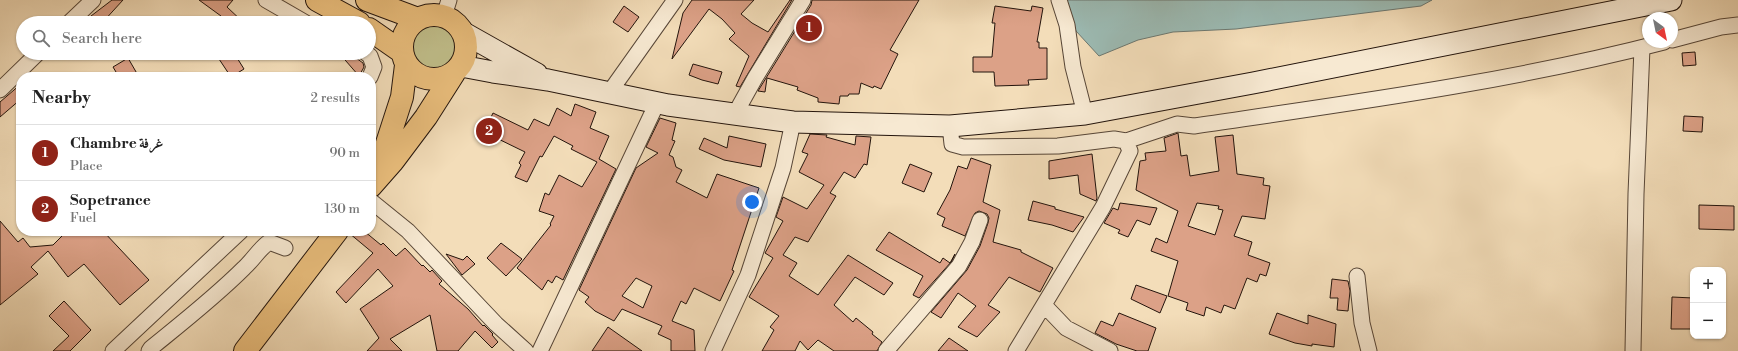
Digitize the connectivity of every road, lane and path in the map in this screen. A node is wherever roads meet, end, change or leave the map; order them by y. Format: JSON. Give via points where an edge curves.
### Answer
{"nodes":[{"id":1,"x":92,"y":0,"type":"edge"},
{"id":2,"x":266,"y":0,"type":"edge"},
{"id":3,"x":318,"y":0,"type":"edge"},
{"id":4,"x":367,"y":0,"type":"edge"},
{"id":5,"x":675,"y":0,"type":"edge"},
{"id":6,"x":803,"y":0,"type":"edge"},
{"id":7,"x":1059,"y":0,"type":"edge"},
{"id":8,"x":1671,"y":0,"type":"edge"},
{"id":9,"x":446,"y":8,"type":"edge"},
{"id":10,"x":76,"y":16,"type":"edge"},
{"id":11,"x":294,"y":16,"type":"edge"},
{"id":12,"x":347,"y":16,"type":"edge"},
{"id":13,"x":418,"y":19,"type":"junction"},
{"id":14,"x":1738,"y":25,"type":"edge"},
{"id":15,"x":464,"y":33,"type":"junction"},
{"id":16,"x":376,"y":35,"type":"edge"},
{"id":17,"x":1678,"y":38,"type":"edge"},
{"id":18,"x":1642,"y":48,"type":"joint"},
{"id":19,"x":404,"y":58,"type":"junction"},
{"id":20,"x":31,"y":60,"type":"edge"},
{"id":21,"x":371,"y":60,"type":"edge"},
{"id":22,"x":458,"y":70,"type":"junction"},
{"id":23,"x":18,"y":72,"type":"edge"},
{"id":24,"x":372,"y":72,"type":"edge"},
{"id":25,"x":16,"y":74,"type":"edge"},
{"id":26,"x":548,"y":80,"type":"junction"},
{"id":27,"x":0,"y":90,"type":"edge"},
{"id":28,"x":609,"y":93,"type":"junction"},
{"id":29,"x":658,"y":103,"type":"junction"},
{"id":30,"x":735,"y":114,"type":"junction"},
{"id":31,"x":1085,"y":114,"type":"junction"},
{"id":32,"x":793,"y":122,"type":"junction"},
{"id":33,"x":950,"y":126,"type":"junction"},
{"id":34,"x":1126,"y":141,"type":"junction"},
{"id":35,"x":376,"y":178,"type":"edge"},
{"id":36,"x":376,"y":183,"type":"edge"},
{"id":37,"x":376,"y":194,"type":"edge"},
{"id":38,"x":980,"y":220,"type":"dead end"},
{"id":39,"x":236,"y":236,"type":"edge"},
{"id":40,"x":333,"y":236,"type":"edge"},
{"id":41,"x":285,"y":248,"type":"dead end"},
{"id":42,"x":1357,"y":276,"type":"dead end"},
{"id":43,"x":1044,"y":306,"type":"junction"},
{"id":44,"x":112,"y":351,"type":"edge"},
{"id":45,"x":150,"y":351,"type":"edge"},
{"id":46,"x":245,"y":351,"type":"edge"},
{"id":47,"x":526,"y":351,"type":"edge"},
{"id":48,"x":540,"y":351,"type":"edge"},
{"id":49,"x":713,"y":351,"type":"edge"},
{"id":50,"x":886,"y":351,"type":"edge"},
{"id":51,"x":1016,"y":351,"type":"edge"},
{"id":52,"x":1110,"y":351,"type":"edge"},
{"id":53,"x":1370,"y":351,"type":"edge"},
{"id":54,"x":1633,"y":351,"type":"edge"}],
"edges":[{"from":1,"to":10,"type":"street"},
{"from":2,"to":11,"type":"street"},
{"from":3,"to":12,"type":"highway"},
{"from":4,"to":13,"type":"highway"},
{"from":5,"to":28,"type":"street"},
{"from":6,"to":30,"type":"street"},
{"from":7,"to":31,"type":"street","via":[[1067,25],[1073,67]]},
{"from":8,"to":31,"type":"main road"},
{"from":9,"to":13,"type":"highway"},
{"from":9,"to":15,"type":"highway","via":[[452,20]]},
{"from":13,"to":19,"type":"highway","via":[[405,33],[402,42]]},
{"from":14,"to":17,"type":"street"},
{"from":15,"to":22,"type":"highway","via":[[467,50]]},
{"from":15,"to":26,"type":"main road"},
{"from":16,"to":19,"type":"highway"},
{"from":18,"to":34,"type":"street","via":[[1447,88],[1194,126],[1177,124]]},
{"from":18,"to":54,"type":"street"},
{"from":19,"to":22,"type":"highway","via":[[414,73],[423,78],[445,78]]},
{"from":19,"to":35,"type":"highway","via":[[402,97]]},
{"from":20,"to":23,"type":"street"},
{"from":21,"to":24,"type":"street","via":[[374,67]]},
{"from":22,"to":26,"type":"main road"},
{"from":22,"to":36,"type":"highway"},
{"from":25,"to":27,"type":"street"},
{"from":26,"to":28,"type":"main road"},
{"from":28,"to":29,"type":"main road"},
{"from":29,"to":30,"type":"main road"},
{"from":29,"to":48,"type":"street"},
{"from":30,"to":32,"type":"main road"},
{"from":31,"to":33,"type":"main road"},
{"from":32,"to":33,"type":"main road"},
{"from":32,"to":49,"type":"street","via":[[783,168],[748,275]]},
{"from":33,"to":34,"type":"street","via":[[952,144],[963,147],[1058,146],[1114,139]]},
{"from":34,"to":43,"type":"street","via":[[1130,151],[1103,207]]},
{"from":37,"to":47,"type":"street","via":[[496,324]]},
{"from":38,"to":50,"type":"street","via":[[959,266]]},
{"from":39,"to":44,"type":"street"},
{"from":40,"to":46,"type":"highway"},
{"from":41,"to":45,"type":"street","via":[[269,242],[262,247],[245,267]]},
{"from":42,"to":53,"type":"street","via":[[1362,323]]},
{"from":43,"to":51,"type":"street"},
{"from":43,"to":52,"type":"street","via":[[1066,328]]}]}
